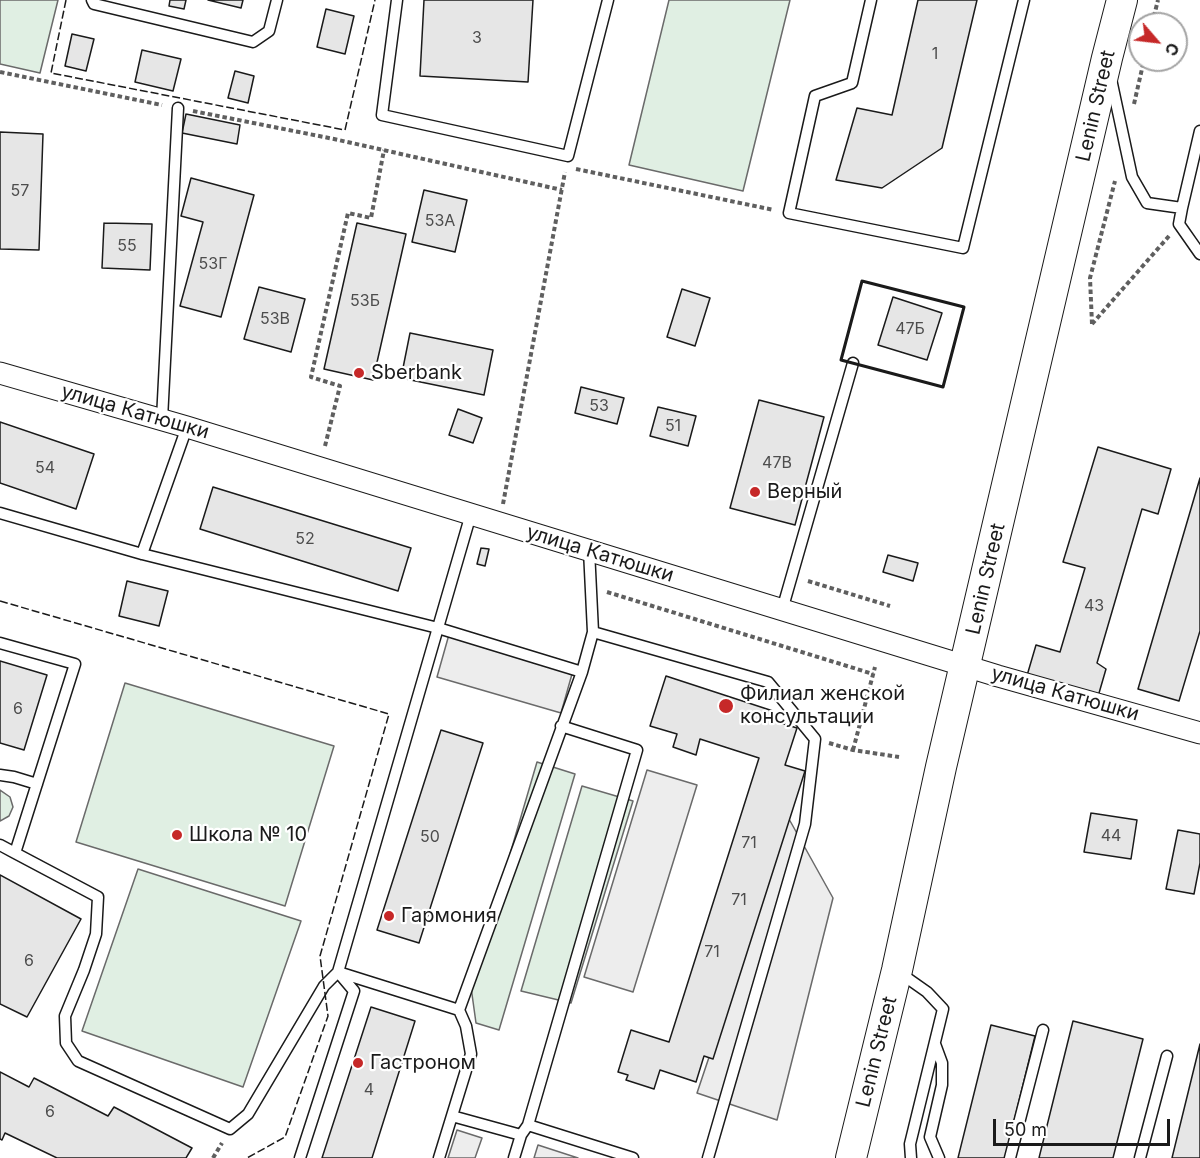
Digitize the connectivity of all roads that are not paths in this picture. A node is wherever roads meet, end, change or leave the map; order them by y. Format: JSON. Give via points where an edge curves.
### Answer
{"nodes":[{"id":1,"x":92,"y":0,"type":"edge"},
{"id":2,"x":277,"y":0,"type":"edge"},
{"id":3,"x":397,"y":0,"type":"edge"},
{"id":4,"x":608,"y":0,"type":"edge"},
{"id":5,"x":871,"y":0,"type":"edge"},
{"id":6,"x":1024,"y":0,"type":"edge"},
{"id":7,"x":1122,"y":0,"type":"edge"},
{"id":8,"x":1107,"y":58,"type":"junction"},
{"id":9,"x":178,"y":108,"type":"road end"},
{"id":10,"x":1200,"y":131,"type":"edge"},
{"id":11,"x":1182,"y":208,"type":"junction"},
{"id":12,"x":1200,"y":255,"type":"edge"},
{"id":13,"x":853,"y":363,"type":"dead end"},
{"id":14,"x":0,"y":373,"type":"edge"},
{"id":15,"x":162,"y":419,"type":"junction"},
{"id":16,"x":188,"y":427,"type":"junction"},
{"id":17,"x":0,"y":513,"type":"edge"},
{"id":18,"x":471,"y":514,"type":"junction"},
{"id":19,"x":589,"y":550,"type":"junction"},
{"id":20,"x":142,"y":554,"type":"junction"},
{"id":21,"x":782,"y":610,"type":"junction"},
{"id":22,"x":438,"y":628,"type":"junction"},
{"id":23,"x":593,"y":632,"type":"junction"},
{"id":24,"x":0,"y":643,"type":"edge"},
{"id":25,"x":965,"y":665,"type":"junction"},
{"id":26,"x":582,"y":672,"type":"junction"},
{"id":27,"x":561,"y":726,"type":"junction"},
{"id":28,"x":1200,"y":733,"type":"edge"},
{"id":29,"x":0,"y":775,"type":"edge"},
{"id":30,"x":37,"y":784,"type":"junction"},
{"id":31,"x":0,"y":845,"type":"edge"},
{"id":32,"x":15,"y":853,"type":"junction"},
{"id":33,"x":897,"y":970,"type":"junction"},
{"id":34,"x":338,"y":972,"type":"junction"},
{"id":35,"x":459,"y":1010,"type":"junction"},
{"id":36,"x":1043,"y":1030,"type":"dead end"},
{"id":37,"x":935,"y":1044,"type":"junction"},
{"id":38,"x":1167,"y":1056,"type":"dead end"},
{"id":39,"x":452,"y":1116,"type":"junction"},
{"id":40,"x":528,"y":1125,"type":"junction"},
{"id":41,"x":521,"y":1135,"type":"junction"},
{"id":42,"x":300,"y":1158,"type":"edge"},
{"id":43,"x":439,"y":1158,"type":"edge"},
{"id":44,"x":514,"y":1158,"type":"edge"},
{"id":45,"x":633,"y":1158,"type":"edge"},
{"id":46,"x":708,"y":1158,"type":"edge"},
{"id":47,"x":851,"y":1158,"type":"edge"},
{"id":48,"x":911,"y":1158,"type":"edge"},
{"id":49,"x":939,"y":1158,"type":"edge"},
{"id":50,"x":1010,"y":1158,"type":"edge"},
{"id":51,"x":1140,"y":1158,"type":"edge"}],
"edges":[{"from":1,"to":2,"type":"lane","via":[[252,42],[269,32]]},
{"from":3,"to":4,"type":"lane","via":[[382,115],[568,156]]},
{"from":5,"to":6,"type":"lane","via":[[852,83],[815,96],[789,213],[963,248]]},
{"from":7,"to":8,"type":"main road","name":"Lenin Street"},
{"from":8,"to":11,"type":"lane","via":[[1132,177],[1147,203]]},
{"from":8,"to":25,"type":"main road","name":"Lenin Street"},
{"from":9,"to":15,"type":"lane"},
{"from":10,"to":11,"type":"lane"},
{"from":11,"to":12,"type":"lane","via":[[1179,224]]},
{"from":13,"to":21,"type":"lane"},
{"from":14,"to":15,"type":"street","name":"улица Катюшки"},
{"from":15,"to":16,"type":"street","name":"улица Катюшки"},
{"from":16,"to":18,"type":"street","name":"улица Катюшки"},
{"from":16,"to":20,"type":"lane"},
{"from":17,"to":20,"type":"lane"},
{"from":18,"to":19,"type":"street","name":"улица Катюшки"},
{"from":18,"to":22,"type":"lane"},
{"from":19,"to":21,"type":"street","name":"улица Катюшки"},
{"from":19,"to":23,"type":"lane"},
{"from":20,"to":22,"type":"lane"},
{"from":21,"to":25,"type":"street","name":"улица Катюшки"},
{"from":22,"to":26,"type":"lane"},
{"from":22,"to":34,"type":"lane"},
{"from":23,"to":26,"type":"lane"},
{"from":23,"to":46,"type":"lane","via":[[768,682],[815,739],[804,824]]},
{"from":24,"to":30,"type":"lane","via":[[75,664]]},
{"from":25,"to":28,"type":"street","name":"улица Катюшки"},
{"from":25,"to":33,"type":"main road","name":"Lenin Street"},
{"from":26,"to":27,"type":"lane"},
{"from":27,"to":35,"type":"lane"},
{"from":27,"to":40,"type":"lane","via":[[637,750]]},
{"from":29,"to":30,"type":"lane"},
{"from":30,"to":32,"type":"lane"},
{"from":31,"to":32,"type":"lane"},
{"from":32,"to":34,"type":"lane","via":[[98,897],[96,934],[65,1016],[66,1043],[78,1061],[230,1129],[248,1114],[324,986]]},
{"from":33,"to":37,"type":"lane","via":[[943,1009]]},
{"from":33,"to":47,"type":"main road","name":"Lenin Street"},
{"from":34,"to":35,"type":"lane"},
{"from":34,"to":42,"type":"lane","via":[[354,991]]},
{"from":35,"to":39,"type":"lane","via":[[471,1054]]},
{"from":36,"to":50,"type":"lane"},
{"from":37,"to":48,"type":"lane","via":[[910,1144]]},
{"from":37,"to":49,"type":"lane","via":[[942,1063],[942,1085],[930,1137]]},
{"from":38,"to":51,"type":"lane"},
{"from":39,"to":41,"type":"lane"},
{"from":39,"to":43,"type":"lane"},
{"from":40,"to":41,"type":"lane"},
{"from":40,"to":45,"type":"lane"},
{"from":41,"to":44,"type":"lane"}]}
